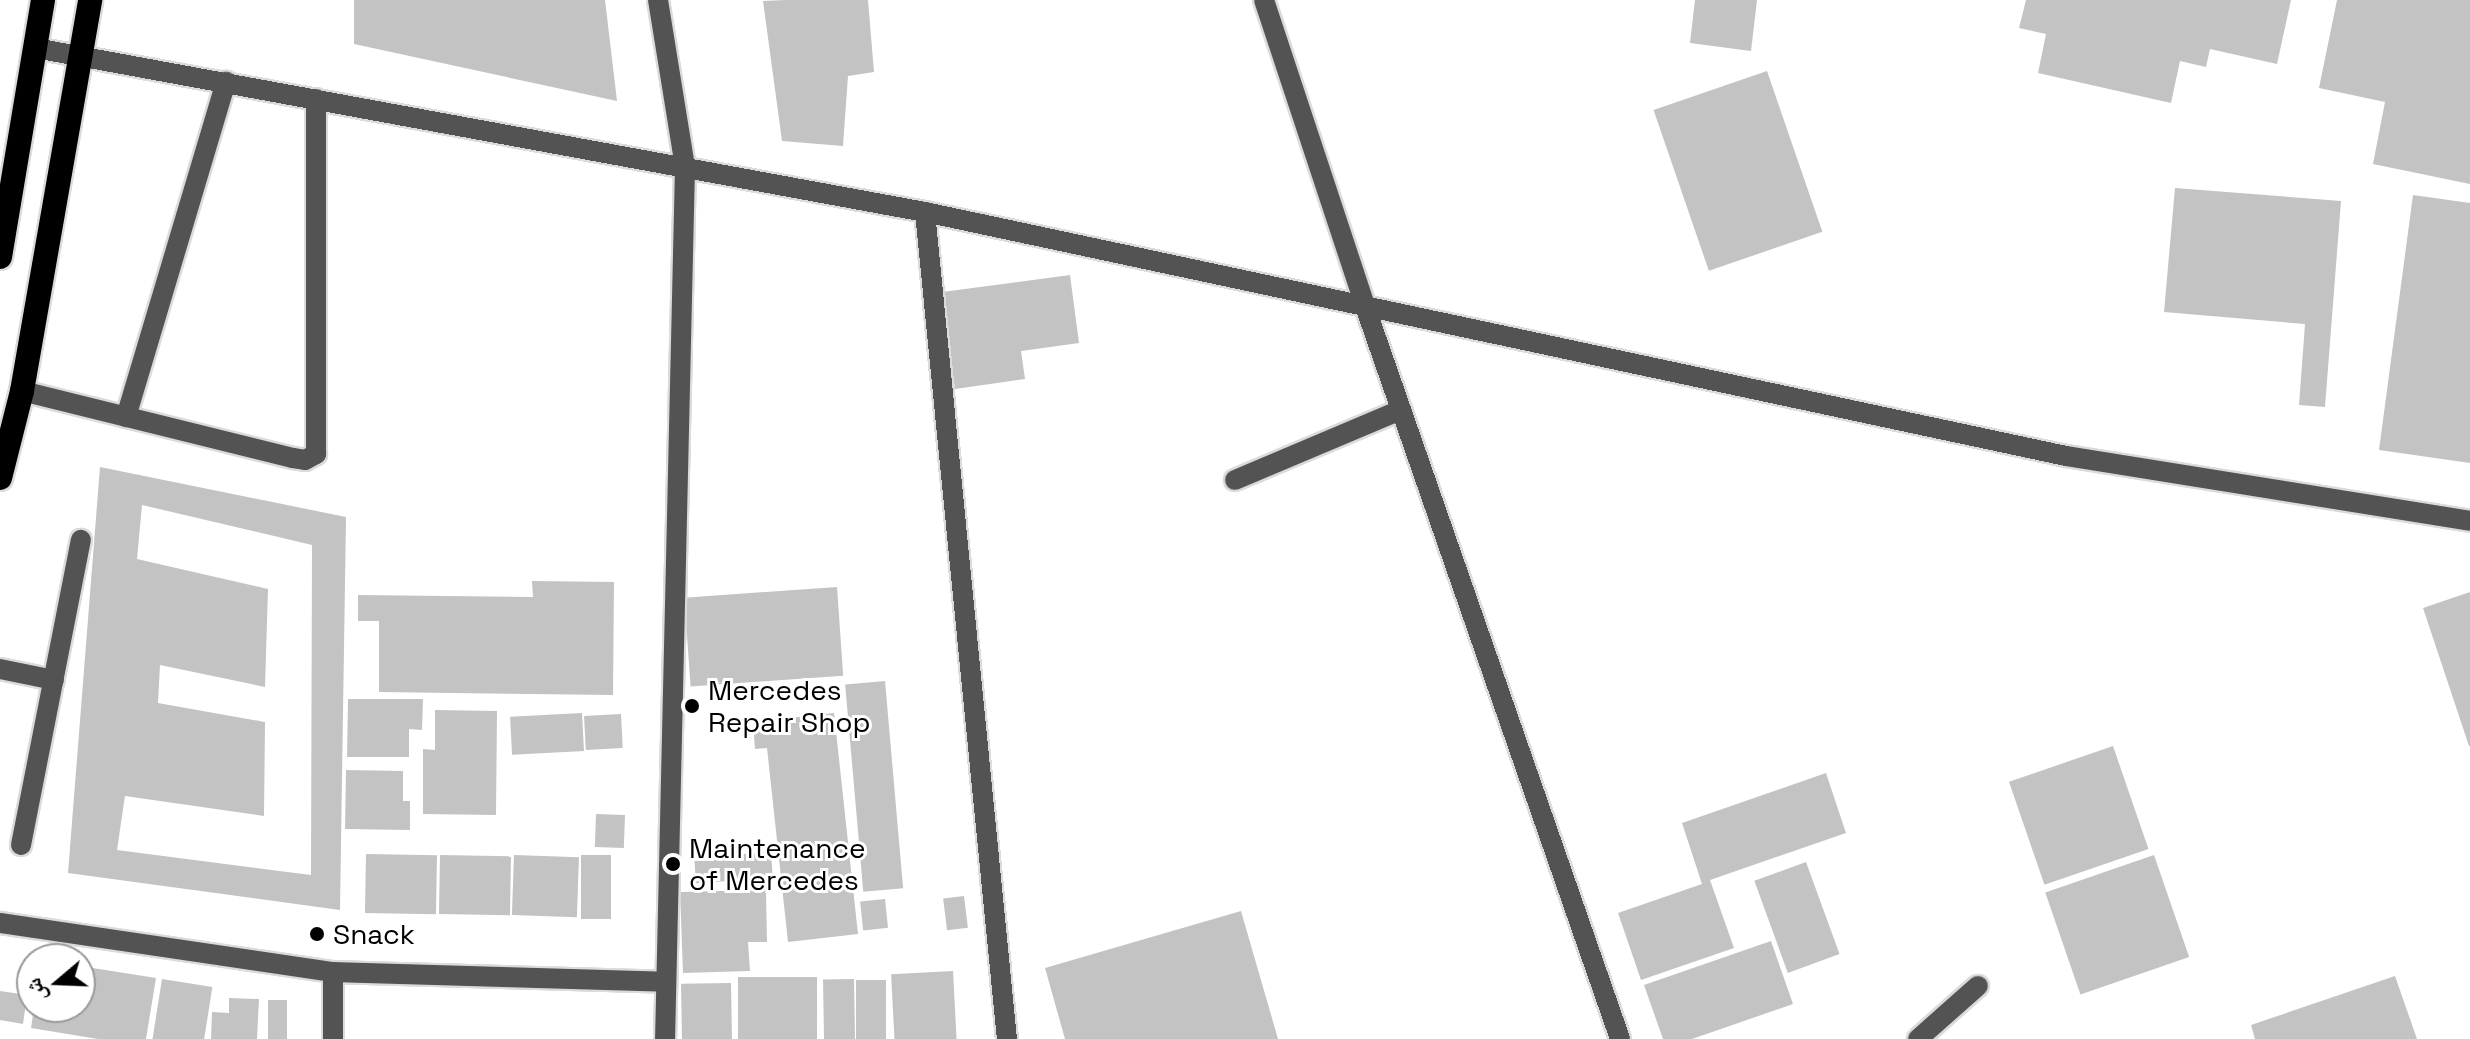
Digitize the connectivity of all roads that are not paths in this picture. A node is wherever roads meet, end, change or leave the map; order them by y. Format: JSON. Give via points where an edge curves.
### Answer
{"nodes":[{"id":1,"x":43,"y":0,"type":"edge"},
{"id":2,"x":90,"y":0,"type":"edge"},
{"id":3,"x":658,"y":0,"type":"edge"},
{"id":4,"x":1264,"y":0,"type":"edge"},
{"id":5,"x":35,"y":48,"type":"junction"},
{"id":6,"x":81,"y":55,"type":"junction"},
{"id":7,"x":226,"y":82,"type":"junction"},
{"id":8,"x":316,"y":99,"type":"junction"},
{"id":9,"x":685,"y":167,"type":"junction"},
{"id":10,"x":925,"y":212,"type":"junction"},
{"id":11,"x":0,"y":257,"type":"edge"},
{"id":12,"x":1366,"y":309,"type":"junction"},
{"id":13,"x":22,"y":391,"type":"junction"},
{"id":14,"x":1401,"y":410,"type":"junction"},
{"id":15,"x":126,"y":417,"type":"junction"},
{"id":16,"x":0,"y":478,"type":"edge"},
{"id":17,"x":1235,"y":480,"type":"dead end"},
{"id":18,"x":2470,"y":521,"type":"edge"},
{"id":19,"x":81,"y":540,"type":"dead end"},
{"id":20,"x":0,"y":669,"type":"edge"},
{"id":21,"x":54,"y":680,"type":"junction"},
{"id":22,"x":21,"y":845,"type":"dead end"},
{"id":23,"x":0,"y":923,"type":"edge"},
{"id":24,"x":333,"y":972,"type":"junction"},
{"id":25,"x":664,"y":982,"type":"junction"},
{"id":26,"x":1978,"y":986,"type":"dead end"},
{"id":27,"x":333,"y":1039,"type":"edge"},
{"id":28,"x":665,"y":1039,"type":"edge"},
{"id":29,"x":1007,"y":1039,"type":"edge"},
{"id":30,"x":1620,"y":1039,"type":"edge"},
{"id":31,"x":1918,"y":1039,"type":"edge"}],
"edges":[{"from":1,"to":5,"type":"highway"},
{"from":2,"to":6,"type":"highway"},
{"from":3,"to":9,"type":"street"},
{"from":4,"to":12,"type":"street"},
{"from":5,"to":6,"type":"street"},
{"from":5,"to":11,"type":"highway"},
{"from":6,"to":7,"type":"street"},
{"from":6,"to":13,"type":"highway"},
{"from":7,"to":8,"type":"street"},
{"from":7,"to":15,"type":"street"},
{"from":8,"to":9,"type":"street"},
{"from":8,"to":15,"type":"street","via":[[316,454],[305,460],[293,458]]},
{"from":9,"to":10,"type":"street"},
{"from":9,"to":25,"type":"street"},
{"from":10,"to":12,"type":"street"},
{"from":10,"to":29,"type":"street"},
{"from":12,"to":14,"type":"street"},
{"from":12,"to":18,"type":"street","via":[[2066,456]]},
{"from":13,"to":15,"type":"street"},
{"from":13,"to":16,"type":"highway"},
{"from":14,"to":17,"type":"street"},
{"from":14,"to":30,"type":"street"},
{"from":19,"to":21,"type":"street"},
{"from":20,"to":21,"type":"street"},
{"from":21,"to":22,"type":"street"},
{"from":23,"to":24,"type":"street"},
{"from":24,"to":25,"type":"street"},
{"from":24,"to":27,"type":"street"},
{"from":25,"to":28,"type":"street"},
{"from":26,"to":31,"type":"street"}]}
